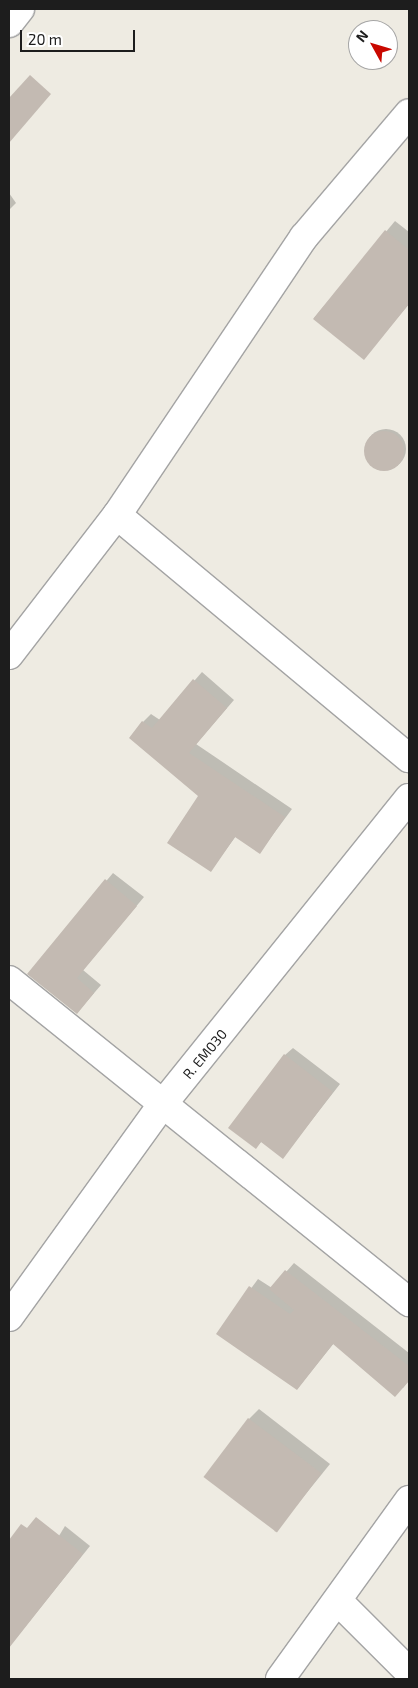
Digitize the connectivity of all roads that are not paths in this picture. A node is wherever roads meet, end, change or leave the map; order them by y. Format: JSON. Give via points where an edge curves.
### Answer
{"nodes":[{"id":1,"x":20,"y":9,"type":"edge"},
{"id":2,"x":9,"y":23,"type":"edge"},
{"id":3,"x":409,"y":113,"type":"edge"},
{"id":4,"x":117,"y":515,"type":"junction"},
{"id":5,"x":9,"y":655,"type":"edge"},
{"id":6,"x":409,"y":758,"type":"edge"},
{"id":7,"x":409,"y":798,"type":"edge"},
{"id":8,"x":9,"y":980,"type":"edge"},
{"id":9,"x":162,"y":1105,"type":"junction"},
{"id":10,"x":409,"y":1302,"type":"edge"},
{"id":11,"x":9,"y":1317,"type":"edge"},
{"id":12,"x":409,"y":1500,"type":"edge"},
{"id":13,"x":338,"y":1602,"type":"junction"},
{"id":14,"x":409,"y":1672,"type":"edge"},
{"id":15,"x":280,"y":1679,"type":"edge"}],
"edges":[{"from":1,"to":2,"type":"street"},
{"from":3,"to":4,"type":"street","via":[[304,237]]},
{"from":4,"to":5,"type":"street"},
{"from":4,"to":6,"type":"street"},
{"from":7,"to":9,"type":"street","name":"R. EM030"},
{"from":8,"to":9,"type":"street"},
{"from":9,"to":10,"type":"street"},
{"from":9,"to":11,"type":"street","name":"R. EM030"},
{"from":12,"to":13,"type":"street"},
{"from":13,"to":14,"type":"street"},
{"from":13,"to":15,"type":"street"}]}
